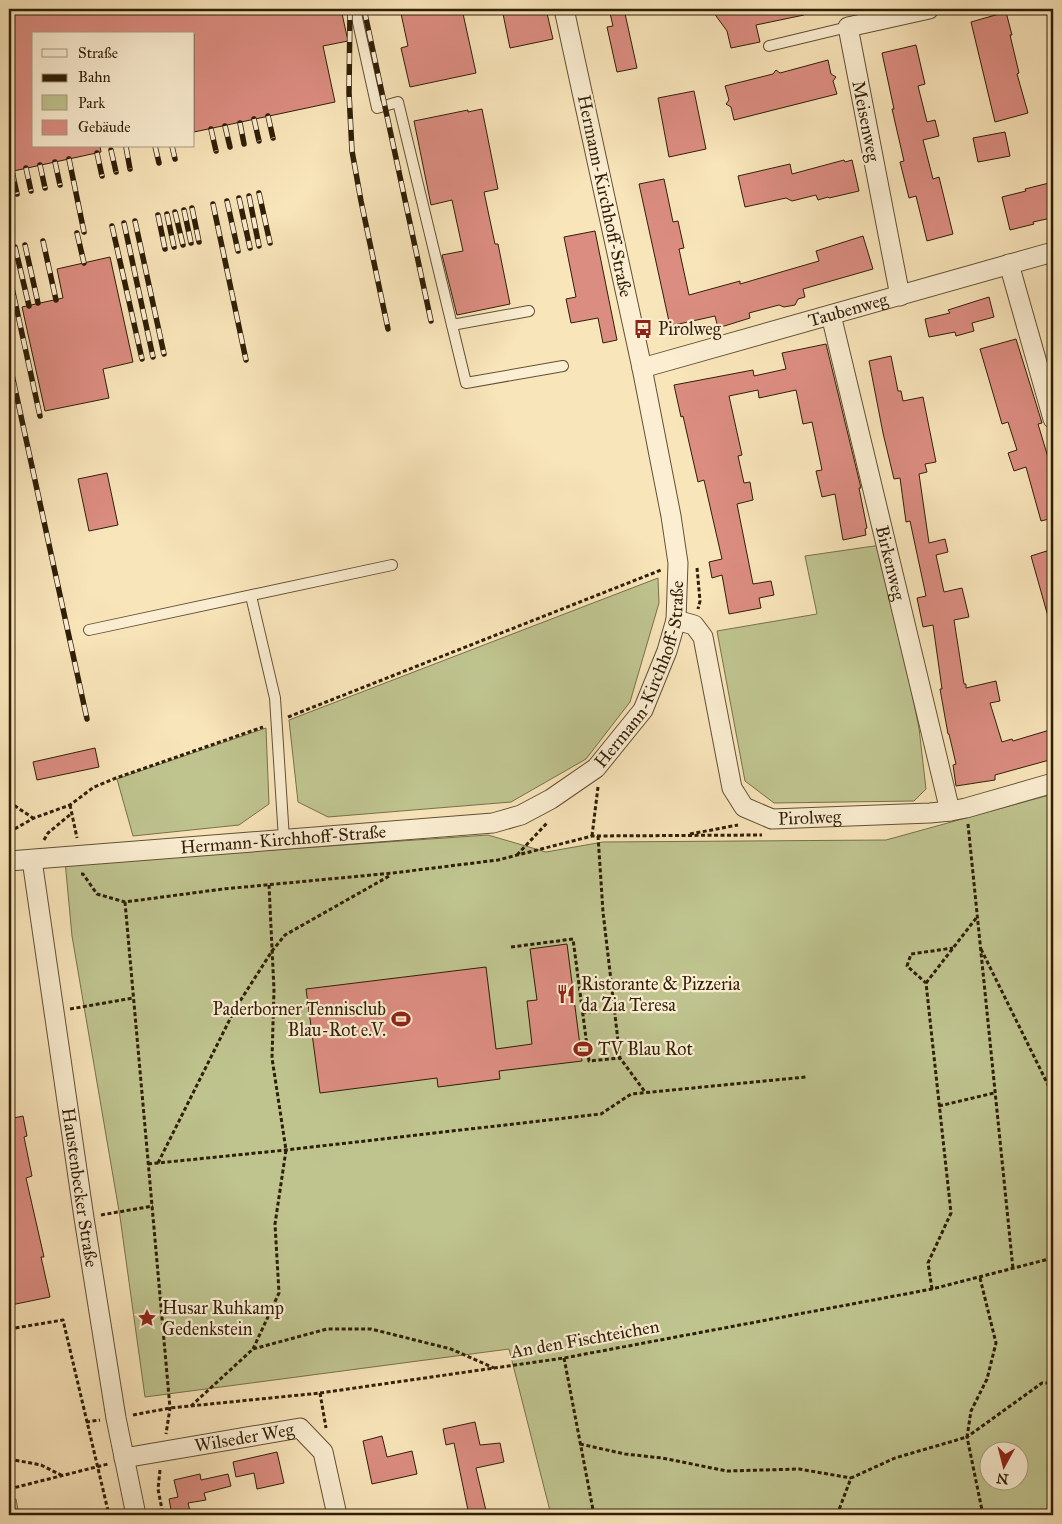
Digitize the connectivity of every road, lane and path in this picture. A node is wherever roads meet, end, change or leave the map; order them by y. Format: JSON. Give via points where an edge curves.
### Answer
{"nodes":[{"id":1,"x":356,"y":9,"type":"edge"},
{"id":2,"x":564,"y":9,"type":"edge"},
{"id":3,"x":929,"y":9,"type":"edge"},
{"id":4,"x":848,"y":27,"type":"junction"},
{"id":5,"x":769,"y":46,"type":"dead end"},
{"id":6,"x":1053,"y":252,"type":"edge"},
{"id":7,"x":1009,"y":264,"type":"junction"},
{"id":8,"x":900,"y":296,"type":"junction"},
{"id":9,"x":529,"y":311,"type":"dead end"},
{"id":10,"x":831,"y":315,"type":"junction"},
{"id":11,"x":452,"y":326,"type":"junction"},
{"id":12,"x":563,"y":366,"type":"dead end"},
{"id":13,"x":642,"y":368,"type":"junction"},
{"id":14,"x":1053,"y":419,"type":"edge"},
{"id":15,"x":678,"y":563,"type":"junction"},
{"id":16,"x":392,"y":565,"type":"dead end"},
{"id":17,"x":251,"y":596,"type":"junction"},
{"id":18,"x":676,"y":620,"type":"junction"},
{"id":19,"x":89,"y":630,"type":"dead end"},
{"id":20,"x":277,"y":722,"type":"junction"},
{"id":21,"x":1053,"y":783,"type":"edge"},
{"id":22,"x":9,"y":802,"type":"edge"},
{"id":23,"x":958,"y":810,"type":"junction"},
{"id":24,"x":72,"y":813,"type":"dead end"},
{"id":25,"x":34,"y":818,"type":"junction"},
{"id":26,"x":768,"y":827,"type":"junction"},
{"id":27,"x":9,"y":832,"type":"edge"},
{"id":28,"x":682,"y":835,"type":"junction"},
{"id":29,"x":598,"y":836,"type":"junction"},
{"id":30,"x":284,"y":839,"type":"junction"},
{"id":31,"x":32,"y":860,"type":"junction"},
{"id":32,"x":9,"y":861,"type":"edge"},
{"id":33,"x":75,"y":872,"type":"dead end"},
{"id":34,"x":393,"y":873,"type":"junction"},
{"id":35,"x":269,"y":884,"type":"junction"},
{"id":36,"x":125,"y":902,"type":"junction"},
{"id":37,"x":977,"y":917,"type":"junction"},
{"id":38,"x":980,"y":946,"type":"junction"},
{"id":39,"x":511,"y":947,"type":"dead end"},
{"id":40,"x":953,"y":948,"type":"junction"},
{"id":41,"x":272,"y":951,"type":"junction"},
{"id":42,"x":926,"y":983,"type":"junction"},
{"id":43,"x":133,"y":998,"type":"junction"},
{"id":44,"x":614,"y":1008,"type":"junction"},
{"id":45,"x":55,"y":1011,"type":"junction"},
{"id":46,"x":582,"y":1013,"type":"junction"},
{"id":47,"x":620,"y":1058,"type":"junction"},
{"id":48,"x":806,"y":1077,"type":"dead end"},
{"id":49,"x":645,"y":1092,"type":"junction"},
{"id":50,"x":994,"y":1093,"type":"junction"},
{"id":51,"x":1053,"y":1095,"type":"edge"},
{"id":52,"x":939,"y":1106,"type":"junction"},
{"id":53,"x":286,"y":1150,"type":"junction"},
{"id":54,"x":158,"y":1163,"type":"junction"},
{"id":55,"x":148,"y":1164,"type":"junction"},
{"id":56,"x":153,"y":1206,"type":"junction"},
{"id":57,"x":84,"y":1218,"type":"junction"},
{"id":58,"x":1053,"y":1258,"type":"edge"},
{"id":59,"x":1013,"y":1269,"type":"junction"},
{"id":60,"x":980,"y":1278,"type":"junction"},
{"id":61,"x":932,"y":1289,"type":"junction"},
{"id":62,"x":9,"y":1329,"type":"edge"},
{"id":63,"x":252,"y":1349,"type":"junction"},
{"id":64,"x":564,"y":1358,"type":"junction"},
{"id":65,"x":494,"y":1368,"type":"junction"},
{"id":66,"x":1053,"y":1383,"type":"edge"},
{"id":67,"x":320,"y":1393,"type":"junction"},
{"id":68,"x":190,"y":1406,"type":"junction"},
{"id":69,"x":170,"y":1408,"type":"junction"},
{"id":70,"x":116,"y":1418,"type":"junction"},
{"id":71,"x":967,"y":1437,"type":"junction"},
{"id":72,"x":580,"y":1444,"type":"junction"},
{"id":73,"x":323,"y":1452,"type":"junction"},
{"id":74,"x":124,"y":1458,"type":"junction"},
{"id":75,"x":9,"y":1459,"type":"edge"},
{"id":76,"x":98,"y":1468,"type":"junction"},
{"id":77,"x":63,"y":1476,"type":"junction"},
{"id":78,"x":851,"y":1478,"type":"junction"},
{"id":79,"x":9,"y":1489,"type":"edge"},
{"id":80,"x":109,"y":1515,"type":"edge"},
{"id":81,"x":136,"y":1515,"type":"edge"},
{"id":82,"x":336,"y":1515,"type":"edge"},
{"id":83,"x":594,"y":1515,"type":"edge"},
{"id":84,"x":837,"y":1515,"type":"edge"},
{"id":85,"x":983,"y":1515,"type":"edge"}],
"edges":[{"from":1,"to":11,"type":"lane","via":[[377,108],[398,102]]},
{"from":2,"to":13,"type":"street","name":"Hermann-Kirchhoff-Straße"},
{"from":3,"to":4,"type":"street"},
{"from":4,"to":5,"type":"lane"},
{"from":4,"to":8,"type":"street","name":"Meisenweg"},
{"from":6,"to":7,"type":"street","name":"Taubenweg"},
{"from":7,"to":8,"type":"street","name":"Taubenweg"},
{"from":7,"to":14,"type":"street"},
{"from":8,"to":10,"type":"street","name":"Taubenweg"},
{"from":9,"to":11,"type":"lane"},
{"from":10,"to":13,"type":"street","name":"Taubenweg"},
{"from":10,"to":23,"type":"street","name":"Birkenweg"},
{"from":11,"to":12,"type":"lane","via":[[466,383]]},
{"from":13,"to":15,"type":"street","name":"Hermann-Kirchhoff-Straße"},
{"from":15,"to":18,"type":"street","name":"Hermann-Kirchhoff-Straße"},
{"from":15,"to":20,"type":"path"},
{"from":16,"to":17,"type":"lane"},
{"from":17,"to":19,"type":"lane"},
{"from":17,"to":20,"type":"lane","via":[[275,698]]},
{"from":18,"to":26,"type":"street","name":"Pirolweg","via":[[694,626],[703,637],[732,788],[744,807]]},
{"from":18,"to":30,"type":"street","name":"Hermann-Kirchhoff-Straße","via":[[668,651],[643,710],[596,768],[552,799],[521,815],[493,823]]},
{"from":20,"to":25,"type":"path","via":[[116,778],[94,787],[70,805]]},
{"from":20,"to":30,"type":"lane"},
{"from":21,"to":23,"type":"street","name":"Pirolweg"},
{"from":22,"to":25,"type":"path"},
{"from":23,"to":26,"type":"street","name":"Pirolweg"},
{"from":23,"to":37,"type":"path"},
{"from":24,"to":31,"type":"path","via":[[48,833]]},
{"from":25,"to":27,"type":"path"},
{"from":26,"to":28,"type":"path"},
{"from":26,"to":28,"type":"path"},
{"from":28,"to":29,"type":"path"},
{"from":29,"to":34,"type":"path","via":[[498,860]]},
{"from":29,"to":44,"type":"path"},
{"from":30,"to":31,"type":"street","name":"Hermann-Kirchhoff-Straße"},
{"from":31,"to":32,"type":"street","name":"Hermann-Kirchhoff-Straße"},
{"from":31,"to":45,"type":"street","name":"Haustenbecker Straße"},
{"from":33,"to":36,"type":"path","via":[[83,874],[97,894]]},
{"from":34,"to":35,"type":"path"},
{"from":34,"to":41,"type":"path","via":[[285,935]]},
{"from":35,"to":36,"type":"path"},
{"from":35,"to":41,"type":"path"},
{"from":36,"to":43,"type":"path"},
{"from":37,"to":38,"type":"path"},
{"from":37,"to":40,"type":"path"},
{"from":38,"to":50,"type":"path"},
{"from":38,"to":51,"type":"path"},
{"from":39,"to":46,"type":"path","via":[[573,939]]},
{"from":40,"to":42,"type":"path"},
{"from":40,"to":42,"type":"path","via":[[911,954],[908,966]]},
{"from":41,"to":53,"type":"path","via":[[272,1058]]},
{"from":41,"to":54,"type":"path","via":[[235,1009]]},
{"from":42,"to":52,"type":"path"},
{"from":43,"to":45,"type":"path"},
{"from":43,"to":55,"type":"path"},
{"from":44,"to":46,"type":"path"},
{"from":44,"to":47,"type":"path"},
{"from":45,"to":57,"type":"street","name":"Haustenbecker Straße"},
{"from":46,"to":47,"type":"path","via":[[589,1061]]},
{"from":47,"to":49,"type":"path"},
{"from":48,"to":49,"type":"path"},
{"from":49,"to":53,"type":"path","via":[[631,1094],[601,1114]]},
{"from":50,"to":52,"type":"path"},
{"from":50,"to":59,"type":"path"},
{"from":52,"to":61,"type":"path","via":[[951,1213],[928,1263]]},
{"from":53,"to":54,"type":"path"},
{"from":53,"to":63,"type":"path","via":[[275,1224],[279,1293]]},
{"from":54,"to":55,"type":"path"},
{"from":55,"to":56,"type":"path"},
{"from":56,"to":57,"type":"path"},
{"from":56,"to":69,"type":"path"},
{"from":57,"to":70,"type":"street","name":"Haustenbecker Straße"},
{"from":58,"to":59,"type":"path","name":"An den Fischteichen"},
{"from":59,"to":60,"type":"path","name":"An den Fischteichen"},
{"from":60,"to":61,"type":"path","name":"An den Fischteichen"},
{"from":60,"to":71,"type":"path","via":[[996,1343],[987,1379],[972,1411]]},
{"from":61,"to":64,"type":"path","name":"An den Fischteichen"},
{"from":62,"to":76,"type":"path","via":[[63,1320]]},
{"from":63,"to":65,"type":"path","via":[[327,1329],[371,1329],[451,1349]]},
{"from":63,"to":68,"type":"path"},
{"from":64,"to":65,"type":"path","name":"An den Fischteichen"},
{"from":64,"to":72,"type":"path"},
{"from":65,"to":67,"type":"path","name":"An den Fischteichen"},
{"from":66,"to":71,"type":"path","via":[[1042,1383]]},
{"from":67,"to":68,"type":"path","name":"An den Fischteichen"},
{"from":67,"to":73,"type":"path","via":[[328,1443]]},
{"from":68,"to":69,"type":"path","name":"An den Fischteichen"},
{"from":69,"to":70,"type":"path","name":"An den Fischteichen"},
{"from":70,"to":74,"type":"street","name":"Haustenbecker Straße"},
{"from":71,"to":78,"type":"path","via":[[895,1458]]},
{"from":71,"to":85,"type":"path"},
{"from":72,"to":78,"type":"path","via":[[727,1471],[799,1468]]},
{"from":72,"to":83,"type":"path"},
{"from":73,"to":74,"type":"street","name":"Wilseder Weg","via":[[300,1428]]},
{"from":73,"to":82,"type":"street"},
{"from":74,"to":76,"type":"path"},
{"from":74,"to":81,"type":"street","name":"Haustenbecker Straße"},
{"from":75,"to":77,"type":"path","via":[[41,1464]]},
{"from":76,"to":77,"type":"path"},
{"from":76,"to":80,"type":"path"},
{"from":77,"to":79,"type":"path"},
{"from":78,"to":84,"type":"path"}]}
